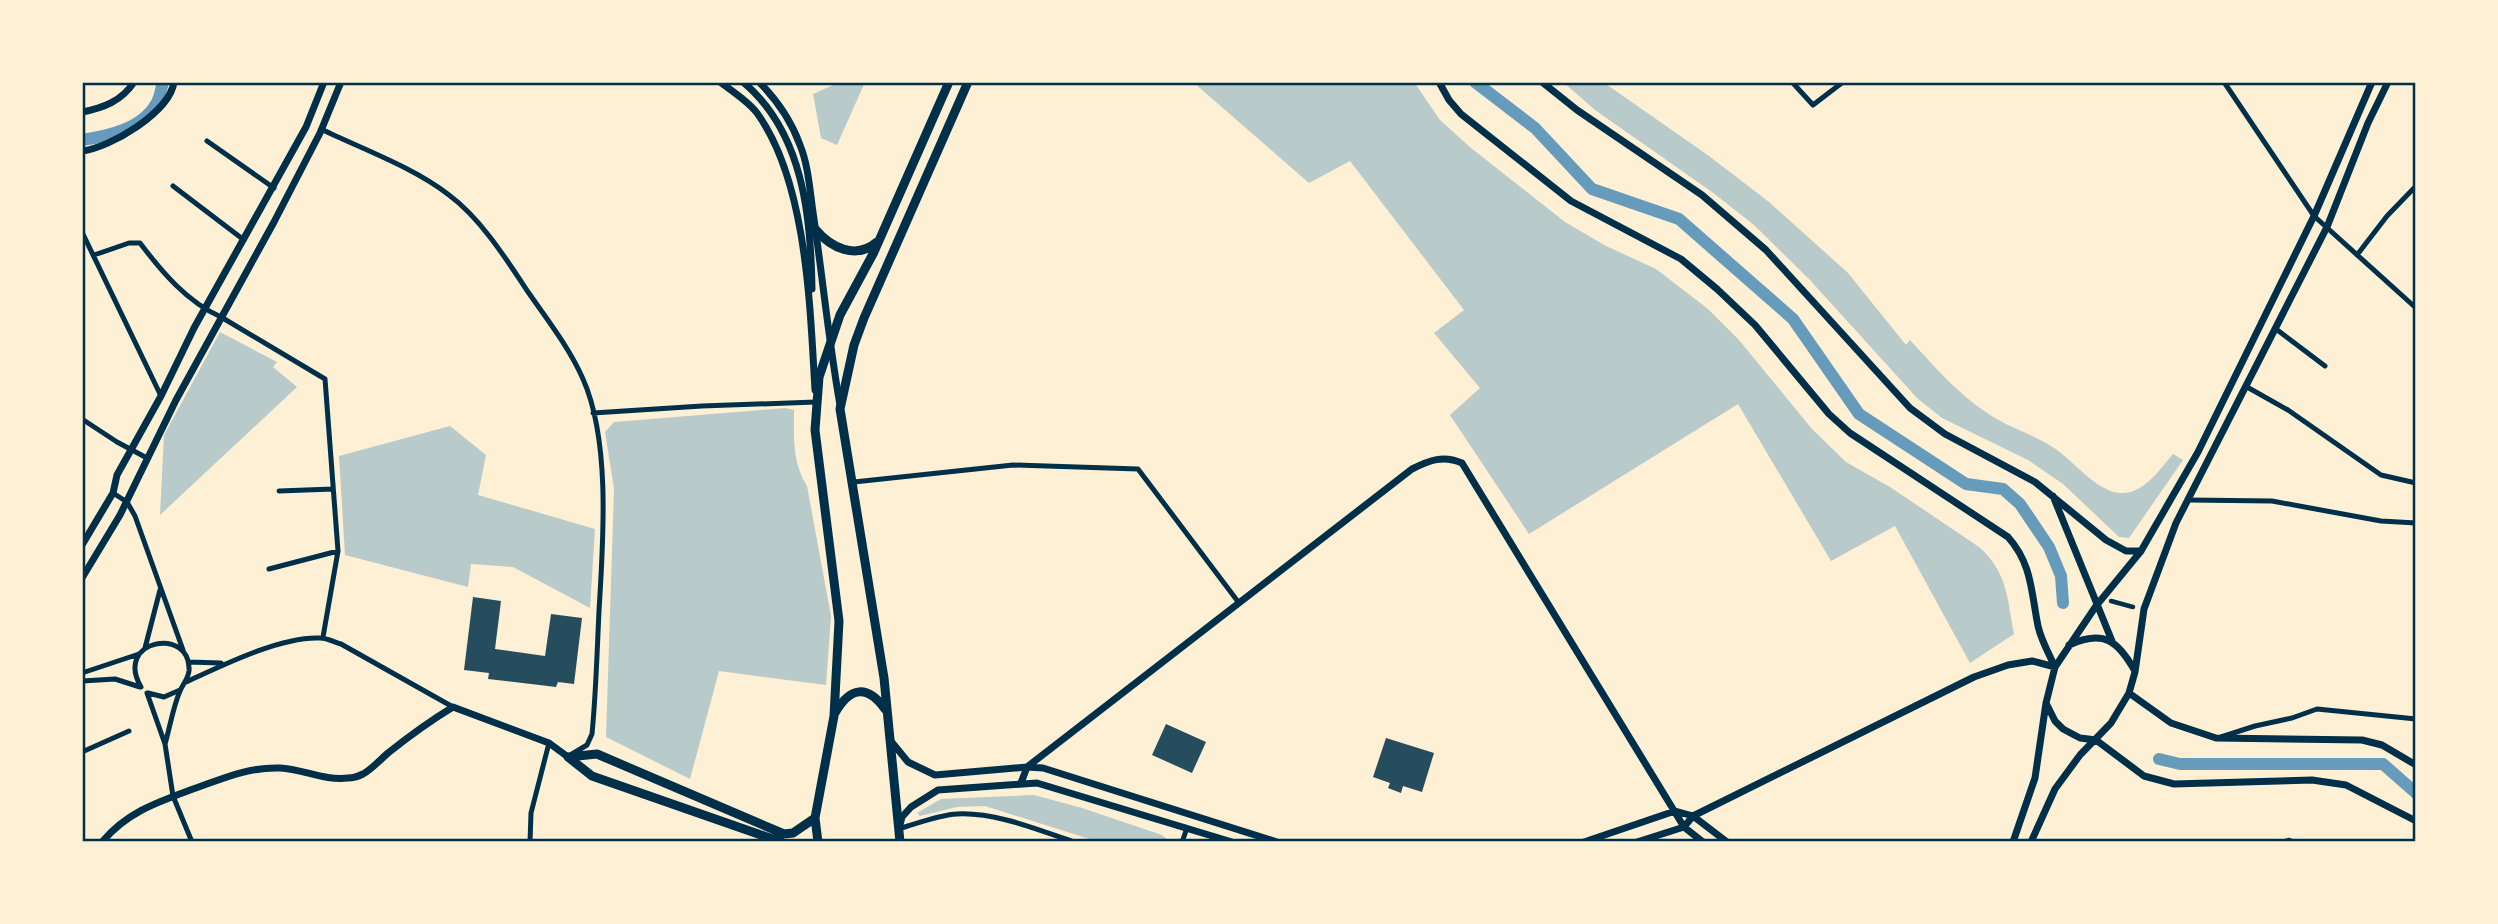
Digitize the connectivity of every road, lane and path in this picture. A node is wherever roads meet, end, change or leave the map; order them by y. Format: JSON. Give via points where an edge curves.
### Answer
{"nodes":[{"id":1,"x":134,"y":82,"type":"edge"},
{"id":2,"x":174,"y":82,"type":"edge"},
{"id":3,"x":324,"y":82,"type":"edge"},
{"id":4,"x":341,"y":82,"type":"edge"},
{"id":5,"x":720,"y":82,"type":"edge"},
{"id":6,"x":759,"y":82,"type":"edge"},
{"id":7,"x":949,"y":82,"type":"edge"},
{"id":8,"x":968,"y":82,"type":"edge"},
{"id":9,"x":1439,"y":82,"type":"edge"},
{"id":10,"x":1542,"y":82,"type":"edge"},
{"id":11,"x":1792,"y":82,"type":"edge"},
{"id":12,"x":1843,"y":82,"type":"edge"},
{"id":13,"x":2224,"y":82,"type":"edge"},
{"id":14,"x":2372,"y":82,"type":"edge"},
{"id":15,"x":2388,"y":82,"type":"edge"},
{"id":16,"x":744,"y":83,"type":"edge"},
{"id":17,"x":82,"y":112,"type":"edge"},
{"id":18,"x":321,"y":129,"type":"junction"},
{"id":19,"x":207,"y":141,"type":"dead end"},
{"id":20,"x":82,"y":151,"type":"edge"},
{"id":21,"x":173,"y":186,"type":"dead end"},
{"id":22,"x":2416,"y":186,"type":"edge"},
{"id":23,"x":274,"y":188,"type":"junction"},
{"id":24,"x":2314,"y":216,"type":"junction"},
{"id":25,"x":2326,"y":227,"type":"junction"},
{"id":26,"x":815,"y":229,"type":"junction"},
{"id":27,"x":82,"y":232,"type":"edge"},
{"id":28,"x":244,"y":240,"type":"junction"},
{"id":29,"x":878,"y":241,"type":"junction"},
{"id":30,"x":94,"y":255,"type":"junction"},
{"id":31,"x":2357,"y":255,"type":"junction"},
{"id":32,"x":2416,"y":308,"type":"edge"},
{"id":33,"x":206,"y":310,"type":"junction"},
{"id":34,"x":221,"y":317,"type":"junction"},
{"id":35,"x":2276,"y":329,"type":"junction"},
{"id":36,"x":830,"y":346,"type":"junction"},
{"id":37,"x":813,"y":353,"type":"junction"},
{"id":38,"x":2325,"y":366,"type":"dead end"},
{"id":39,"x":2247,"y":387,"type":"junction"},
{"id":40,"x":161,"y":396,"type":"junction"},
{"id":41,"x":816,"y":402,"type":"junction"},
{"id":42,"x":840,"y":409,"type":"junction"},
{"id":43,"x":593,"y":413,"type":"junction"},
{"id":44,"x":82,"y":419,"type":"edge"},
{"id":45,"x":129,"y":450,"type":"junction"},
{"id":46,"x":147,"y":458,"type":"junction"},
{"id":47,"x":854,"y":482,"type":"junction"},
{"id":48,"x":2416,"y":483,"type":"edge"},
{"id":49,"x":333,"y":489,"type":"junction"},
{"id":50,"x":279,"y":491,"type":"dead end"},
{"id":51,"x":113,"y":493,"type":"junction"},
{"id":52,"x":2053,"y":495,"type":"junction"},
{"id":53,"x":2189,"y":500,"type":"junction"},
{"id":54,"x":127,"y":502,"type":"junction"},
{"id":55,"x":2416,"y":523,"type":"edge"},
{"id":56,"x":82,"y":545,"type":"edge"},
{"id":57,"x":338,"y":551,"type":"junction"},
{"id":58,"x":2141,"y":551,"type":"junction"},
{"id":59,"x":268,"y":569,"type":"dead end"},
{"id":60,"x":82,"y":578,"type":"edge"},
{"id":61,"x":160,"y":590,"type":"junction"},
{"id":62,"x":2111,"y":601,"type":"dead end"},
{"id":63,"x":1238,"y":603,"type":"junction"},
{"id":64,"x":2096,"y":606,"type":"junction"},
{"id":65,"x":2133,"y":607,"type":"dead end"},
{"id":66,"x":323,"y":638,"type":"junction"},
{"id":67,"x":2112,"y":641,"type":"junction"},
{"id":68,"x":2069,"y":645,"type":"junction"},
{"id":69,"x":145,"y":648,"type":"junction"},
{"id":70,"x":139,"y":654,"type":"junction"},
{"id":71,"x":186,"y":658,"type":"junction"},
{"id":72,"x":228,"y":662,"type":"junction"},
{"id":73,"x":2055,"y":667,"type":"junction"},
{"id":74,"x":2135,"y":672,"type":"junction"},
{"id":75,"x":82,"y":673,"type":"edge"},
{"id":76,"x":82,"y":681,"type":"edge"},
{"id":77,"x":186,"y":682,"type":"junction"},
{"id":78,"x":141,"y":687,"type":"junction"},
{"id":79,"x":180,"y":690,"type":"junction"},
{"id":80,"x":2129,"y":692,"type":"junction"},
{"id":81,"x":147,"y":693,"type":"junction"},
{"id":82,"x":2046,"y":703,"type":"junction"},
{"id":83,"x":453,"y":707,"type":"junction"},
{"id":84,"x":886,"y":710,"type":"junction"},
{"id":85,"x":834,"y":716,"type":"junction"},
{"id":86,"x":2416,"y":719,"type":"edge"},
{"id":87,"x":129,"y":731,"type":"dead end"},
{"id":88,"x":890,"y":738,"type":"junction"},
{"id":89,"x":2217,"y":738,"type":"junction"},
{"id":90,"x":2096,"y":740,"type":"junction"},
{"id":91,"x":549,"y":743,"type":"junction"},
{"id":92,"x":165,"y":744,"type":"junction"},
{"id":93,"x":82,"y":752,"type":"edge"},
{"id":94,"x":568,"y":757,"type":"junction"},
{"id":95,"x":2416,"y":765,"type":"edge"},
{"id":96,"x":1027,"y":767,"type":"junction"},
{"id":97,"x":1021,"y":783,"type":"junction"},
{"id":98,"x":173,"y":796,"type":"junction"},
{"id":99,"x":1675,"y":811,"type":"junction"},
{"id":100,"x":1191,"y":814,"type":"junction"},
{"id":101,"x":1693,"y":816,"type":"junction"},
{"id":102,"x":815,"y":818,"type":"junction"},
{"id":103,"x":2416,"y":821,"type":"edge"},
{"id":104,"x":1684,"y":827,"type":"junction"},
{"id":105,"x":1187,"y":828,"type":"junction"},
{"id":106,"x":898,"y":829,"type":"junction"},
{"id":107,"x":102,"y":842,"type":"edge"},
{"id":108,"x":191,"y":842,"type":"edge"},
{"id":109,"x":530,"y":842,"type":"edge"},
{"id":110,"x":780,"y":842,"type":"edge"},
{"id":111,"x":818,"y":842,"type":"edge"},
{"id":112,"x":900,"y":842,"type":"edge"},
{"id":113,"x":1074,"y":842,"type":"edge"},
{"id":114,"x":1182,"y":842,"type":"edge"},
{"id":115,"x":1232,"y":842,"type":"edge"},
{"id":116,"x":1277,"y":842,"type":"edge"},
{"id":117,"x":1584,"y":842,"type":"edge"},
{"id":118,"x":1637,"y":842,"type":"edge"},
{"id":119,"x":1703,"y":842,"type":"edge"},
{"id":120,"x":1727,"y":842,"type":"edge"},
{"id":121,"x":2013,"y":842,"type":"edge"},
{"id":122,"x":2031,"y":842,"type":"edge"},
{"id":123,"x":2277,"y":842,"type":"edge"},
{"id":124,"x":2297,"y":842,"type":"edge"}],
"edges":[{"from":1,"to":17,"type":"street","via":[[108,104]]},
{"from":2,"to":20,"type":"street","via":[[170,94],[147,119],[122,136]]},
{"from":3,"to":23,"type":"street"},
{"from":4,"to":18,"type":"street"},
{"from":5,"to":37,"type":"street","via":[[755,110],[774,140],[788,176],[806,264]]},
{"from":6,"to":26,"type":"street","via":[[778,103],[801,146]]},
{"from":7,"to":29,"type":"main road"},
{"from":8,"to":42,"type":"main road","via":[[864,318]]},
{"from":9,"to":73,"type":"street","via":[[1461,114],[1571,201],[1681,259],[1717,289],[1850,433],[2008,537],[2028,571],[2038,629]]},
{"from":10,"to":52,"type":"street","via":[[1702,195],[1766,250],[1910,408],[1945,434],[2018,471]]},
{"from":11,"to":12,"type":"street","via":[[1813,105]]},
{"from":13,"to":24,"type":"street"},
{"from":14,"to":24,"type":"street"},
{"from":15,"to":25,"type":"street"},
{"from":16,"to":37,"type":"street","via":[[771,113],[794,153],[812,246]]},
{"from":18,"to":34,"type":"street"},
{"from":18,"to":43,"type":"street","via":[[430,182],[466,210],[575,361]]},
{"from":19,"to":23,"type":"street"},
{"from":21,"to":28,"type":"street"},
{"from":22,"to":31,"type":"street"},
{"from":23,"to":28,"type":"street"},
{"from":24,"to":25,"type":"street"},
{"from":24,"to":58,"type":"street","via":[[2198,452]]},
{"from":25,"to":31,"type":"street"},
{"from":25,"to":35,"type":"street"},
{"from":26,"to":29,"type":"main road","via":[[842,250],[854,252]]},
{"from":26,"to":36,"type":"street"},
{"from":27,"to":30,"type":"street"},
{"from":28,"to":33,"type":"street"},
{"from":29,"to":36,"type":"main road","via":[[840,314]]},
{"from":30,"to":33,"type":"street","via":[[140,243],[161,270]]},
{"from":30,"to":40,"type":"street"},
{"from":31,"to":32,"type":"street"},
{"from":33,"to":34,"type":"street"},
{"from":33,"to":40,"type":"street"},
{"from":34,"to":46,"type":"street"},
{"from":34,"to":49,"type":"street","via":[[325,379]]},
{"from":35,"to":38,"type":"street"},
{"from":35,"to":39,"type":"street"},
{"from":36,"to":41,"type":"main road"},
{"from":36,"to":42,"type":"street"},
{"from":37,"to":41,"type":"street"},
{"from":39,"to":48,"type":"street","via":[[2381,475]]},
{"from":39,"to":53,"type":"street"},
{"from":40,"to":45,"type":"street"},
{"from":41,"to":43,"type":"street"},
{"from":41,"to":85,"type":"main road","via":[[814,430],[839,621]]},
{"from":42,"to":47,"type":"main road"},
{"from":43,"to":94,"type":"street","via":[[604,531],[594,717],[587,745]]},
{"from":44,"to":45,"type":"street"},
{"from":45,"to":46,"type":"street"},
{"from":45,"to":51,"type":"street"},
{"from":46,"to":54,"type":"street"},
{"from":47,"to":63,"type":"street","via":[[1013,465],[1138,468]]},
{"from":47,"to":84,"type":"main road"},
{"from":49,"to":50,"type":"street"},
{"from":49,"to":57,"type":"street"},
{"from":51,"to":54,"type":"street"},
{"from":51,"to":56,"type":"street"},
{"from":52,"to":58,"type":"street","via":[[2106,540],[2126,551]]},
{"from":52,"to":64,"type":"street"},
{"from":53,"to":55,"type":"street","via":[[2272,501]]},
{"from":53,"to":74,"type":"street","via":[[2144,609]]},
{"from":54,"to":60,"type":"street"},
{"from":54,"to":61,"type":"street","via":[[142,532]]},
{"from":57,"to":59,"type":"street"},
{"from":57,"to":66,"type":"street"},
{"from":58,"to":64,"type":"street"},
{"from":61,"to":69,"type":"street"},
{"from":61,"to":71,"type":"street"},
{"from":62,"to":65,"type":"street"},
{"from":63,"to":96,"type":"street"},
{"from":63,"to":99,"type":"street","via":[[1412,469],[1437,458],[1462,463]]},
{"from":64,"to":67,"type":"street"},
{"from":64,"to":68,"type":"street"},
{"from":66,"to":72,"type":"street","via":[[280,645]]},
{"from":66,"to":83,"type":"street"},
{"from":67,"to":68,"type":"street","via":[[2090,638]]},
{"from":67,"to":74,"type":"street"},
{"from":68,"to":73,"type":"street"},
{"from":69,"to":70,"type":"street"},
{"from":69,"to":71,"type":"street","via":[[153,643],[171,644]]},
{"from":70,"to":75,"type":"street"},
{"from":70,"to":78,"type":"street","via":[[134,671]]},
{"from":71,"to":72,"type":"street"},
{"from":71,"to":77,"type":"street"},
{"from":72,"to":77,"type":"street"},
{"from":73,"to":82,"type":"street"},
{"from":73,"to":101,"type":"street","via":[[2032,661],[1974,677]]},
{"from":74,"to":80,"type":"street"},
{"from":76,"to":78,"type":"street","via":[[115,679]]},
{"from":77,"to":79,"type":"street"},
{"from":78,"to":81,"type":"street"},
{"from":79,"to":81,"type":"street","via":[[164,697]]},
{"from":79,"to":92,"type":"street"},
{"from":80,"to":89,"type":"street","via":[[2171,723]]},
{"from":80,"to":90,"type":"street"},
{"from":81,"to":92,"type":"street"},
{"from":82,"to":90,"type":"street","via":[[2063,729]]},
{"from":82,"to":121,"type":"street","via":[[2035,778]]},
{"from":83,"to":91,"type":"street"},
{"from":83,"to":98,"type":"street","via":[[363,774],[334,778],[298,769],[256,769]]},
{"from":84,"to":85,"type":"main road","via":[[862,691],[844,699]]},
{"from":84,"to":88,"type":"main road"},
{"from":85,"to":102,"type":"main road"},
{"from":86,"to":89,"type":"street","via":[[2317,709]]},
{"from":87,"to":93,"type":"street"},
{"from":88,"to":96,"type":"street","via":[[908,762],[935,775]]},
{"from":88,"to":106,"type":"main road"},
{"from":89,"to":95,"type":"street","via":[[2362,740],[2382,745]]},
{"from":90,"to":103,"type":"street","via":[[2144,776],[2174,784],[2312,780],[2346,785]]},
{"from":90,"to":122,"type":"street","via":[[2055,789]]},
{"from":91,"to":94,"type":"street"},
{"from":91,"to":109,"type":"street","via":[[531,813]]},
{"from":92,"to":98,"type":"street"},
{"from":94,"to":102,"type":"main road","via":[[597,754],[784,834]]},
{"from":94,"to":110,"type":"main road","via":[[592,776]]},
{"from":96,"to":97,"type":"street"},
{"from":96,"to":100,"type":"street"},
{"from":97,"to":105,"type":"street","via":[[1047,784]]},
{"from":97,"to":106,"type":"street","via":[[938,790],[911,807]]},
{"from":98,"to":107,"type":"street","via":[[125,819]]},
{"from":98,"to":108,"type":"street"},
{"from":99,"to":101,"type":"street"},
{"from":99,"to":104,"type":"street"},
{"from":99,"to":117,"type":"street"},
{"from":100,"to":105,"type":"street"},
{"from":100,"to":116,"type":"street"},
{"from":101,"to":104,"type":"street"},
{"from":101,"to":120,"type":"street"},
{"from":102,"to":111,"type":"main road"},
{"from":104,"to":118,"type":"street"},
{"from":104,"to":119,"type":"street"},
{"from":105,"to":114,"type":"street"},
{"from":105,"to":115,"type":"street"},
{"from":106,"to":112,"type":"main road"},
{"from":106,"to":113,"type":"street","via":[[944,816],[969,815]]},
{"from":123,"to":124,"type":"lane"}]}
